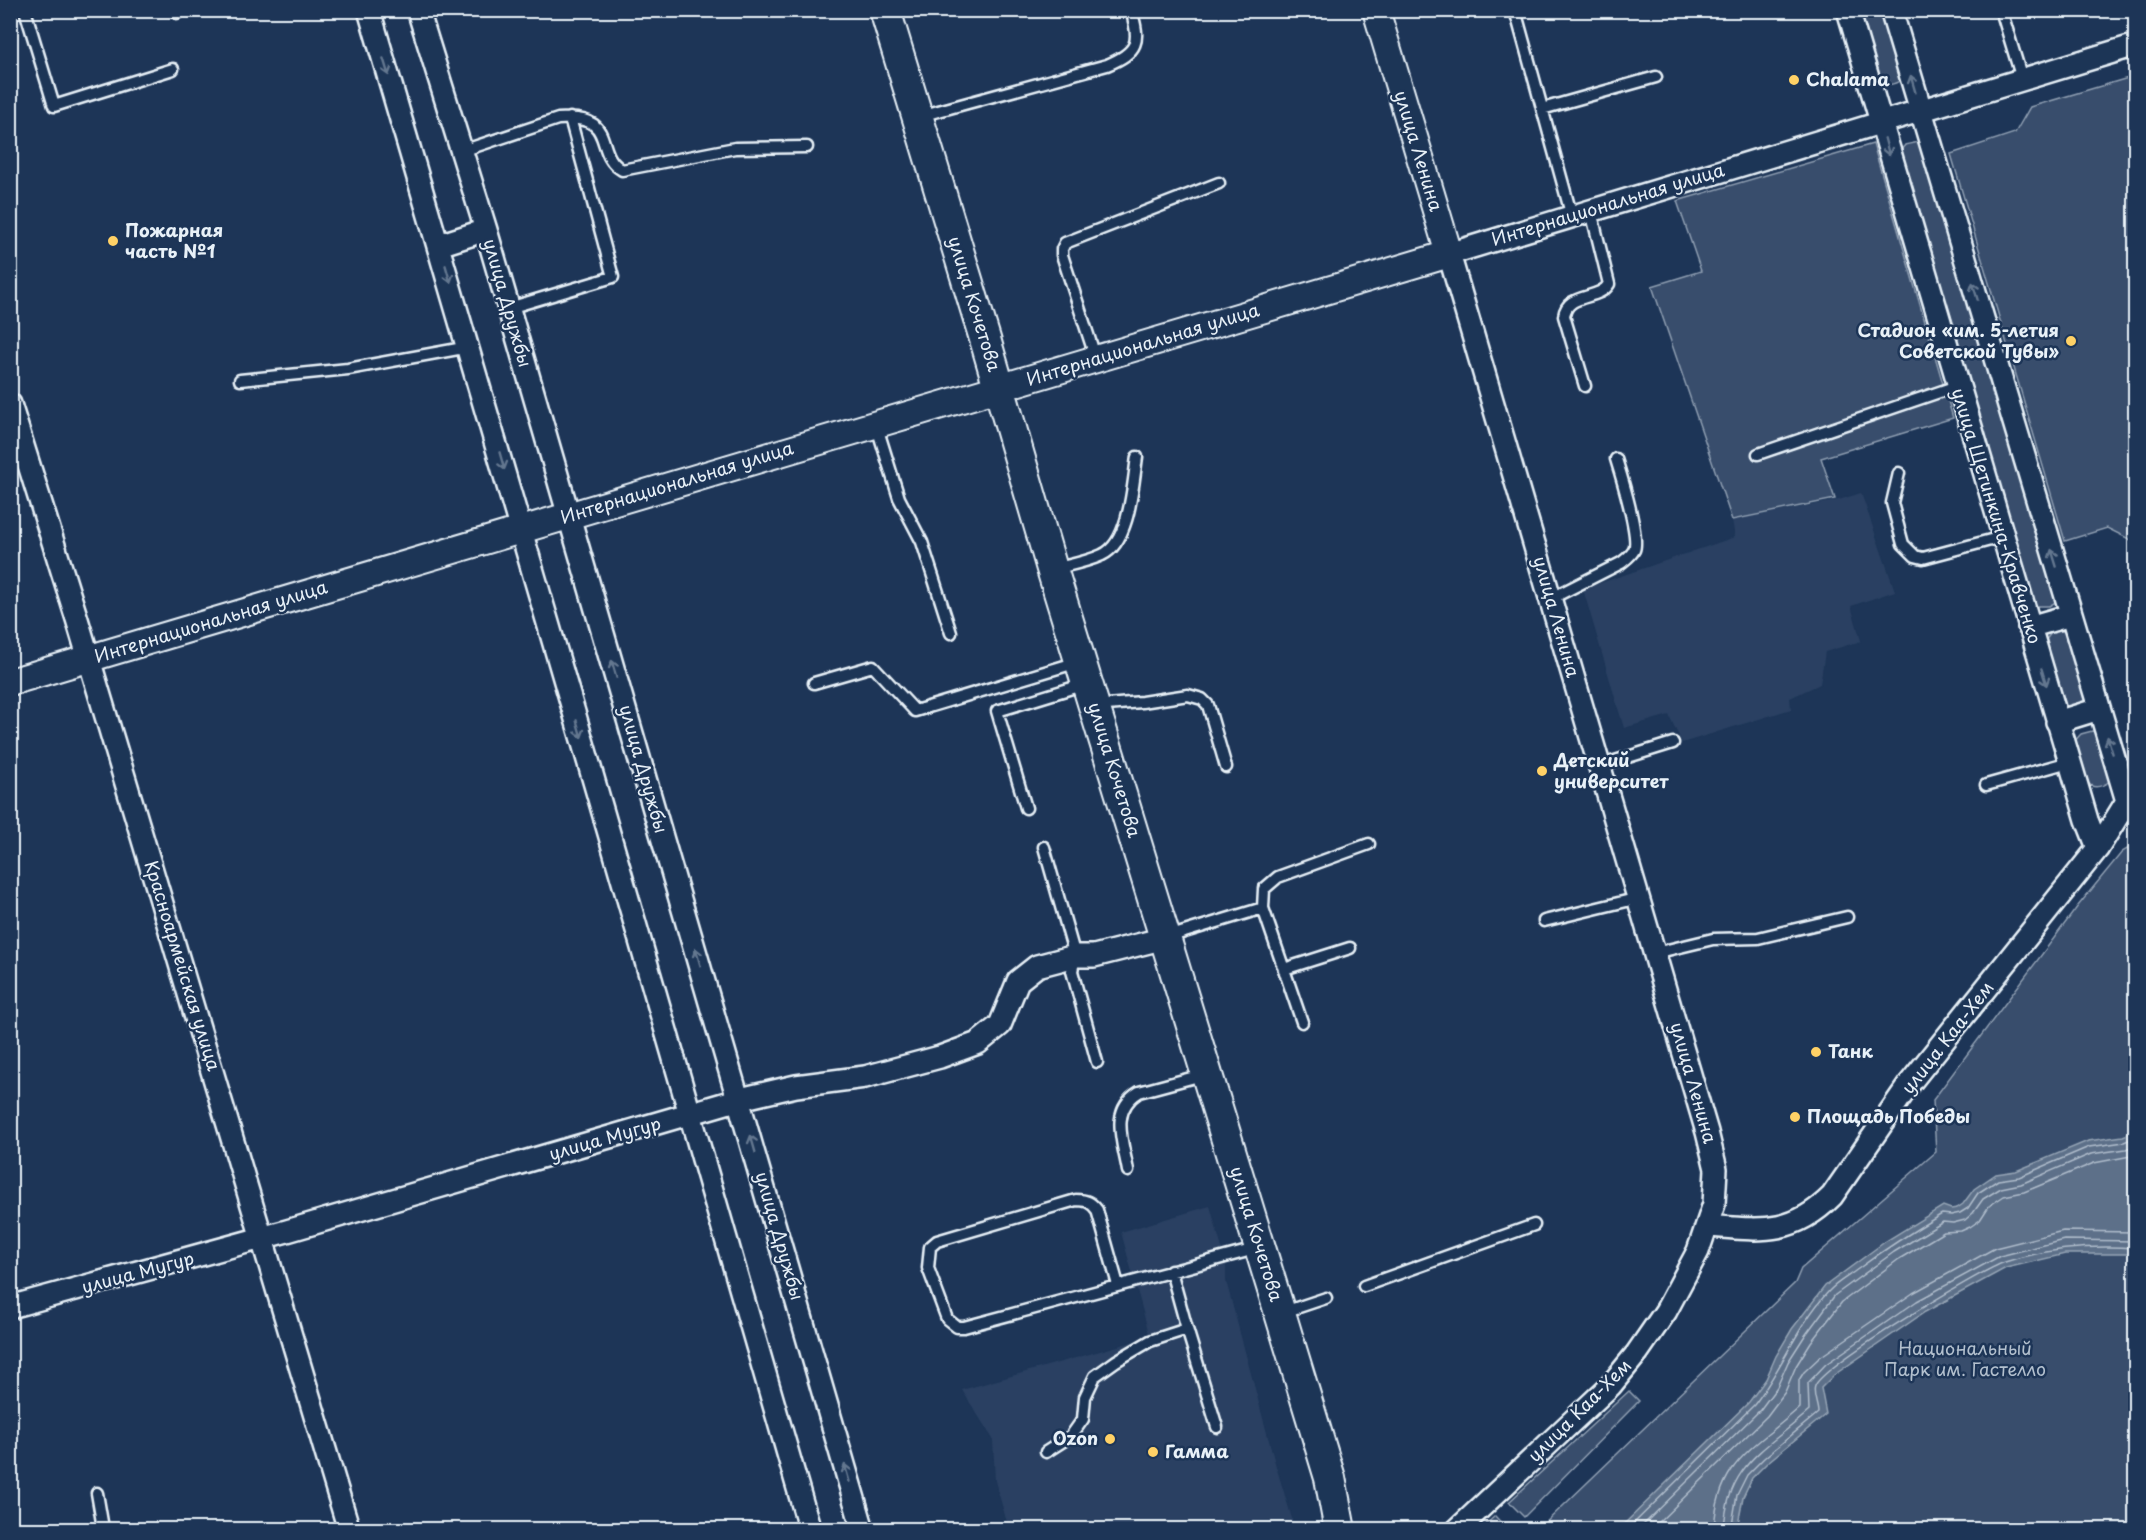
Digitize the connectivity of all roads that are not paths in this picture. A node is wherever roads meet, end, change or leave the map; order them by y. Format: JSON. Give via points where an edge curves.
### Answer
{"nodes":[{"id":1,"x":25,"y":10,"type":"edge"},
{"id":2,"x":369,"y":10,"type":"edge"},
{"id":3,"x":418,"y":10,"type":"edge"},
{"id":4,"x":885,"y":10,"type":"edge"},
{"id":5,"x":1131,"y":10,"type":"edge"},
{"id":6,"x":1376,"y":10,"type":"edge"},
{"id":7,"x":1515,"y":10,"type":"edge"},
{"id":8,"x":1848,"y":10,"type":"edge"},
{"id":9,"x":1891,"y":10,"type":"edge"},
{"id":10,"x":2001,"y":10,"type":"edge"},
{"id":11,"x":2136,"y":45,"type":"edge"},
{"id":12,"x":173,"y":69,"type":"dead end"},
{"id":13,"x":1656,"y":77,"type":"dead end"},
{"id":14,"x":2022,"y":79,"type":"junction"},
{"id":15,"x":1542,"y":109,"type":"junction"},
{"id":16,"x":1920,"y":110,"type":"junction"},
{"id":17,"x":917,"y":117,"type":"junction"},
{"id":18,"x":570,"y":118,"type":"junction"},
{"id":19,"x":1881,"y":122,"type":"junction"},
{"id":20,"x":807,"y":147,"type":"dead end"},
{"id":21,"x":462,"y":151,"type":"junction"},
{"id":22,"x":1219,"y":183,"type":"dead end"},
{"id":23,"x":1581,"y":214,"type":"junction"},
{"id":24,"x":486,"y":230,"type":"junction"},
{"id":25,"x":439,"y":245,"type":"junction"},
{"id":26,"x":1449,"y":254,"type":"junction"},
{"id":27,"x":509,"y":308,"type":"junction"},
{"id":28,"x":469,"y":347,"type":"junction"},
{"id":29,"x":1096,"y":360,"type":"junction"},
{"id":30,"x":240,"y":380,"type":"dead end"},
{"id":31,"x":1585,"y":386,"type":"dead end"},
{"id":32,"x":1957,"y":386,"type":"junction"},
{"id":33,"x":999,"y":387,"type":"junction"},
{"id":34,"x":10,"y":404,"type":"edge"},
{"id":35,"x":876,"y":423,"type":"junction"},
{"id":36,"x":1758,"y":454,"type":"dead end"},
{"id":37,"x":1137,"y":457,"type":"dead end"},
{"id":38,"x":1616,"y":459,"type":"dead end"},
{"id":39,"x":1899,"y":473,"type":"dead end"},
{"id":40,"x":569,"y":515,"type":"junction"},
{"id":41,"x":522,"y":529,"type":"junction"},
{"id":42,"x":2002,"y":537,"type":"junction"},
{"id":43,"x":1052,"y":569,"type":"junction"},
{"id":44,"x":1550,"y":599,"type":"junction"},
{"id":45,"x":2071,"y":615,"type":"junction"},
{"id":46,"x":2029,"y":627,"type":"junction"},
{"id":47,"x":951,"y":633,"type":"dead end"},
{"id":48,"x":89,"y":658,"type":"junction"},
{"id":49,"x":10,"y":681,"type":"edge"},
{"id":50,"x":814,"y":683,"type":"dead end"},
{"id":51,"x":1088,"y":683,"type":"junction"},
{"id":52,"x":2099,"y":709,"type":"junction"},
{"id":53,"x":2057,"y":722,"type":"junction"},
{"id":54,"x":1673,"y":743,"type":"dead end"},
{"id":55,"x":2069,"y":762,"type":"junction"},
{"id":56,"x":1599,"y":766,"type":"junction"},
{"id":57,"x":1226,"y":767,"type":"dead end"},
{"id":58,"x":1986,"y":784,"type":"dead end"},
{"id":59,"x":2131,"y":802,"type":"edge"},
{"id":60,"x":1026,"y":808,"type":"dead end"},
{"id":61,"x":1369,"y":844,"type":"dead end"},
{"id":62,"x":1044,"y":847,"type":"dead end"},
{"id":63,"x":2098,"y":848,"type":"junction"},
{"id":64,"x":1639,"y":897,"type":"junction"},
{"id":65,"x":1263,"y":908,"type":"junction"},
{"id":66,"x":1847,"y":917,"type":"dead end"},
{"id":67,"x":1544,"y":921,"type":"dead end"},
{"id":68,"x":1165,"y":938,"type":"junction"},
{"id":69,"x":1350,"y":948,"type":"dead end"},
{"id":70,"x":1655,"y":953,"type":"junction"},
{"id":71,"x":1075,"y":956,"type":"junction"},
{"id":72,"x":1284,"y":969,"type":"junction"},
{"id":73,"x":1302,"y":1022,"type":"dead end"},
{"id":74,"x":1097,"y":1062,"type":"dead end"},
{"id":75,"x":1206,"y":1074,"type":"junction"},
{"id":76,"x":740,"y":1099,"type":"junction"},
{"id":77,"x":688,"y":1114,"type":"junction"},
{"id":78,"x":1128,"y":1171,"type":"dead end"},
{"id":79,"x":1534,"y":1225,"type":"dead end"},
{"id":80,"x":1708,"y":1226,"type":"junction"},
{"id":81,"x":264,"y":1238,"type":"junction"},
{"id":82,"x":1260,"y":1247,"type":"junction"},
{"id":83,"x":1171,"y":1271,"type":"junction"},
{"id":84,"x":1118,"y":1285,"type":"junction"},
{"id":85,"x":1364,"y":1286,"type":"dead end"},
{"id":86,"x":1326,"y":1298,"type":"dead end"},
{"id":87,"x":10,"y":1307,"type":"edge"},
{"id":88,"x":1280,"y":1313,"type":"junction"},
{"id":89,"x":1187,"y":1329,"type":"junction"},
{"id":90,"x":1217,"y":1427,"type":"dead end"},
{"id":91,"x":1046,"y":1452,"type":"dead end"},
{"id":92,"x":97,"y":1493,"type":"dead end"},
{"id":93,"x":98,"y":1530,"type":"edge"},
{"id":94,"x":349,"y":1530,"type":"edge"},
{"id":95,"x":810,"y":1530,"type":"edge"},
{"id":96,"x":863,"y":1530,"type":"edge"},
{"id":97,"x":1340,"y":1530,"type":"edge"},
{"id":98,"x":1457,"y":1530,"type":"edge"}],
"edges":[{"from":1,"to":12,"type":"lane","via":[[54,106]]},
{"from":2,"to":25,"type":"street","one_way":true},
{"from":3,"to":21,"type":"street","name":"улица Дружбы"},
{"from":4,"to":17,"type":"main road","name":"улица Кочетова"},
{"from":5,"to":17,"type":"lane","via":[[1137,38],[1124,58]]},
{"from":6,"to":26,"type":"street","name":"улица Ленина"},
{"from":7,"to":15,"type":"lane"},
{"from":8,"to":19,"type":"street","name":"улица Щетинкина-Кравченко"},
{"from":16,"to":9,"type":"street","one_way":true},
{"from":10,"to":14,"type":"lane"},
{"from":11,"to":14,"type":"street","name":"Интернациональная улица"},
{"from":13,"to":15,"type":"lane"},
{"from":14,"to":16,"type":"street","name":"Интернациональная улица"},
{"from":15,"to":23,"type":"lane"},
{"from":16,"to":19,"type":"street","name":"Интернациональная улица"},
{"from":45,"to":16,"type":"street","one_way":true},
{"from":17,"to":33,"type":"main road","name":"улица Кочетова"},
{"from":18,"to":20,"type":"lane","via":[[591,123],[601,133],[613,162],[622,170],[735,148]]},
{"from":18,"to":21,"type":"lane"},
{"from":18,"to":27,"type":"lane","via":[[613,277]]},
{"from":19,"to":23,"type":"street","name":"Интернациональная улица"},
{"from":19,"to":32,"type":"street","name":"улица Щетинкина-Кравченко","one_way":true},
{"from":21,"to":24,"type":"street","name":"улица Дружбы"},
{"from":22,"to":29,"type":"lane","via":[[1065,243],[1062,255]]},
{"from":23,"to":26,"type":"street","name":"Интернациональная улица"},
{"from":23,"to":31,"type":"lane","via":[[1610,284],[1603,291],[1571,302],[1564,316]]},
{"from":24,"to":25,"type":"street"},
{"from":24,"to":27,"type":"street","name":"улица Дружбы"},
{"from":25,"to":28,"type":"street","one_way":true},
{"from":26,"to":29,"type":"street","name":"Интернациональная улица"},
{"from":26,"to":44,"type":"street","name":"улица Ленина"},
{"from":27,"to":40,"type":"street","name":"улица Дружбы"},
{"from":28,"to":30,"type":"lane","via":[[348,369]]},
{"from":28,"to":41,"type":"street","one_way":true},
{"from":29,"to":33,"type":"street","name":"Интернациональная улица"},
{"from":32,"to":36,"type":"lane"},
{"from":32,"to":42,"type":"street","name":"улица Щетинкина-Кравченко"},
{"from":33,"to":35,"type":"street","name":"Интернациональная улица"},
{"from":33,"to":43,"type":"main road","name":"улица Кочетова"},
{"from":34,"to":48,"type":"street","name":"Красноармейская улица"},
{"from":35,"to":40,"type":"street","name":"Интернациональная улица"},
{"from":35,"to":47,"type":"lane","via":[[899,498],[922,542]]},
{"from":37,"to":43,"type":"lane","via":[[1129,512],[1118,539],[1104,554]]},
{"from":38,"to":44,"type":"lane","via":[[1635,549],[1621,563]]},
{"from":39,"to":42,"type":"lane","via":[[1892,503],[1903,544],[1915,556],[1923,558]]},
{"from":40,"to":41,"type":"street","name":"Интернациональная улица"},
{"from":76,"to":40,"type":"street","name":"улица Дружбы","one_way":true},
{"from":41,"to":48,"type":"street","name":"Интернациональная улица"},
{"from":41,"to":77,"type":"street","one_way":true},
{"from":42,"to":46,"type":"street","name":"улица Щетинкина-Кравченко"},
{"from":43,"to":51,"type":"main road","name":"улица Кочетова"},
{"from":44,"to":56,"type":"street","name":"улица Ленина"},
{"from":45,"to":46,"type":"street"},
{"from":45,"to":52,"type":"street"},
{"from":46,"to":53,"type":"street","name":"улица Щетинкина-Кравченко","one_way":true},
{"from":48,"to":49,"type":"street","name":"Интернациональная улица"},
{"from":48,"to":81,"type":"street","name":"Красноармейская улица"},
{"from":50,"to":51,"type":"lane","via":[[873,666],[915,711]]},
{"from":51,"to":57,"type":"lane","via":[[1142,702],[1188,695],[1202,699],[1208,705]]},
{"from":51,"to":60,"type":"lane","via":[[997,711]]},
{"from":51,"to":68,"type":"main road","name":"улица Кочетова"},
{"from":52,"to":53,"type":"street"},
{"from":59,"to":52,"type":"street","one_way":true},
{"from":53,"to":55,"type":"street","name":"улица Щетинкина-Кравченко"},
{"from":54,"to":56,"type":"lane"},
{"from":55,"to":58,"type":"lane"},
{"from":55,"to":63,"type":"street","name":"улица Щетинкина-Кравченко"},
{"from":56,"to":64,"type":"street","name":"улица Ленина"},
{"from":59,"to":63,"type":"street","name":"улица Каа-Хем"},
{"from":61,"to":65,"type":"lane","via":[[1278,877],[1264,889]]},
{"from":62,"to":71,"type":"lane"},
{"from":63,"to":80,"type":"street","name":"улица Каа-Хем","via":[[1910,1083],[1832,1196],[1818,1210],[1774,1228]]},
{"from":64,"to":67,"type":"lane"},
{"from":64,"to":70,"type":"street","name":"улица Ленина"},
{"from":65,"to":68,"type":"lane"},
{"from":65,"to":72,"type":"lane"},
{"from":66,"to":70,"type":"lane","via":[[1758,938],[1713,939]]},
{"from":68,"to":71,"type":"street","name":"улица Мугур","via":[[1094,956]]},
{"from":68,"to":75,"type":"main road","name":"улица Кочетова"},
{"from":69,"to":72,"type":"lane"},
{"from":70,"to":80,"type":"street","name":"улица Ленина","via":[[1716,1168]]},
{"from":71,"to":74,"type":"lane","via":[[1072,971]]},
{"from":71,"to":76,"type":"street","name":"улица Мугур","via":[[1037,966],[1018,981],[1000,1025],[978,1044],[865,1077],[796,1086]]},
{"from":72,"to":73,"type":"lane"},
{"from":75,"to":78,"type":"lane","via":[[1139,1092],[1130,1098],[1119,1118]]},
{"from":75,"to":82,"type":"main road","name":"улица Кочетова"},
{"from":76,"to":77,"type":"street","name":"улица Мугур"},
{"from":96,"to":76,"type":"street","name":"улица Дружбы","one_way":true},
{"from":77,"to":81,"type":"street","name":"улица Мугур"},
{"from":77,"to":95,"type":"street"},
{"from":79,"to":85,"type":"lane"},
{"from":80,"to":98,"type":"street","name":"улица Каа-Хем","via":[[1666,1311],[1611,1385]]},
{"from":81,"to":87,"type":"street","name":"улица Мугур"},
{"from":81,"to":94,"type":"street","name":"Красноармейская улица"},
{"from":82,"to":83,"type":"lane"},
{"from":82,"to":88,"type":"main road","name":"улица Кочетова"},
{"from":83,"to":84,"type":"lane"},
{"from":83,"to":89,"type":"lane"},
{"from":84,"to":84,"type":"lane","via":[[1097,1210],[1086,1200],[936,1241],[930,1247],[928,1268],[947,1319],[957,1327]]},
{"from":86,"to":88,"type":"lane"},
{"from":88,"to":97,"type":"main road","name":"улица Кочетова","via":[[1330,1478]]},
{"from":89,"to":90,"type":"lane"},
{"from":89,"to":91,"type":"lane","via":[[1150,1341],[1095,1376],[1085,1397],[1083,1419],[1071,1437]]},
{"from":92,"to":93,"type":"lane","via":[[103,1528]]}]}
